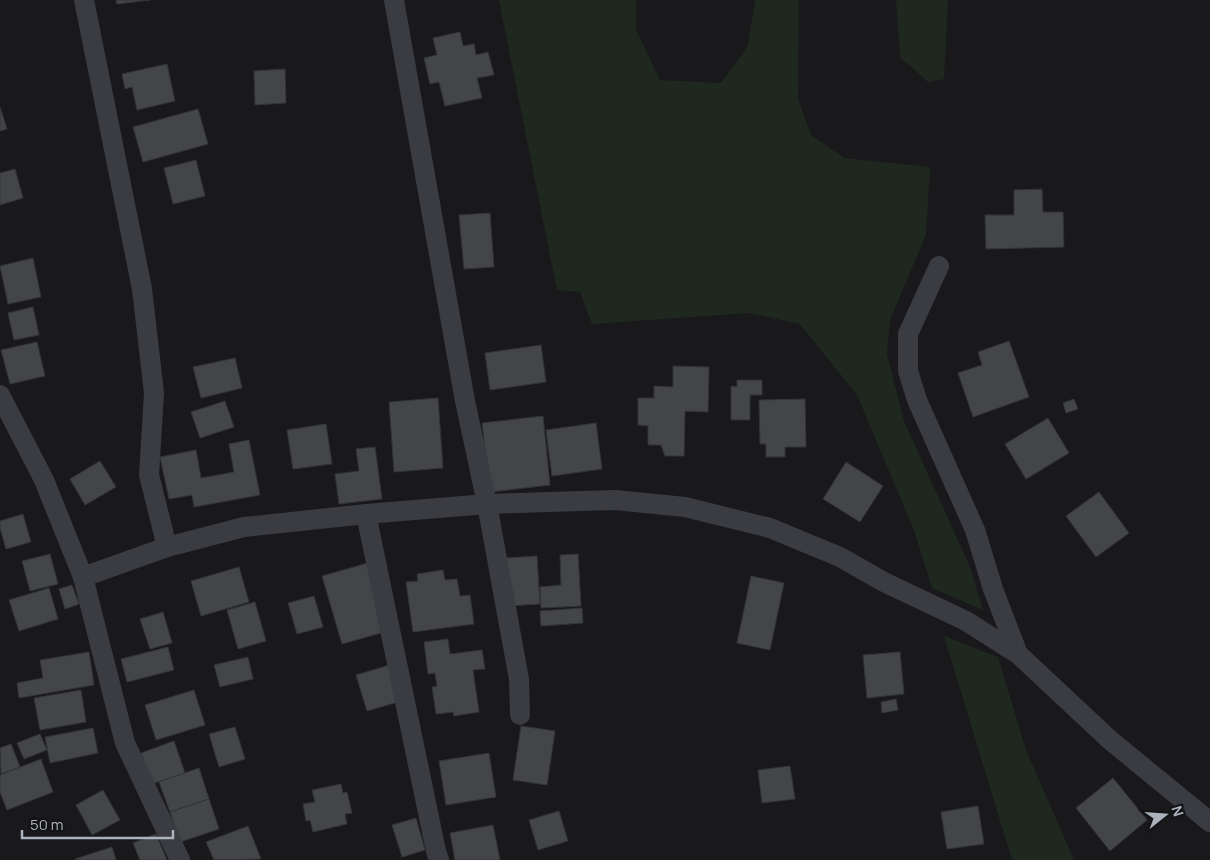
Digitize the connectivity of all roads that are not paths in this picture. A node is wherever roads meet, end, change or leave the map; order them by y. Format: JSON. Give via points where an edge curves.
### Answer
{"nodes":[{"id":1,"x":84,"y":0,"type":"edge"},
{"id":2,"x":394,"y":0,"type":"edge"},
{"id":3,"x":939,"y":266,"type":"dead end"},
{"id":4,"x":0,"y":394,"type":"edge"},
{"id":5,"x":487,"y":504,"type":"junction"},
{"id":6,"x":366,"y":514,"type":"junction"},
{"id":7,"x":167,"y":547,"type":"junction"},
{"id":8,"x":83,"y":578,"type":"junction"},
{"id":9,"x":1018,"y":654,"type":"junction"},
{"id":10,"x":520,"y":714,"type":"dead end"},
{"id":11,"x":1210,"y":822,"type":"edge"},
{"id":12,"x":180,"y":860,"type":"edge"},
{"id":13,"x":439,"y":860,"type":"edge"}],
"edges":[{"from":1,"to":7,"type":"street","via":[[142,288],[154,393],[149,475]]},
{"from":2,"to":5,"type":"street","via":[[465,401]]},
{"from":3,"to":9,"type":"street","via":[[908,334],[908,372],[917,400],[975,530]]},
{"from":4,"to":8,"type":"street","via":[[44,480]]},
{"from":5,"to":6,"type":"street"},
{"from":5,"to":9,"type":"street","via":[[615,500],[685,507],[770,528],[840,557],[966,621]]},
{"from":5,"to":10,"type":"street","via":[[519,679]]},
{"from":6,"to":7,"type":"street","via":[[244,527]]},
{"from":6,"to":13,"type":"street"},
{"from":7,"to":8,"type":"street"},
{"from":8,"to":12,"type":"street","via":[[125,743]]},
{"from":9,"to":11,"type":"street","via":[[1110,740]]}]}
